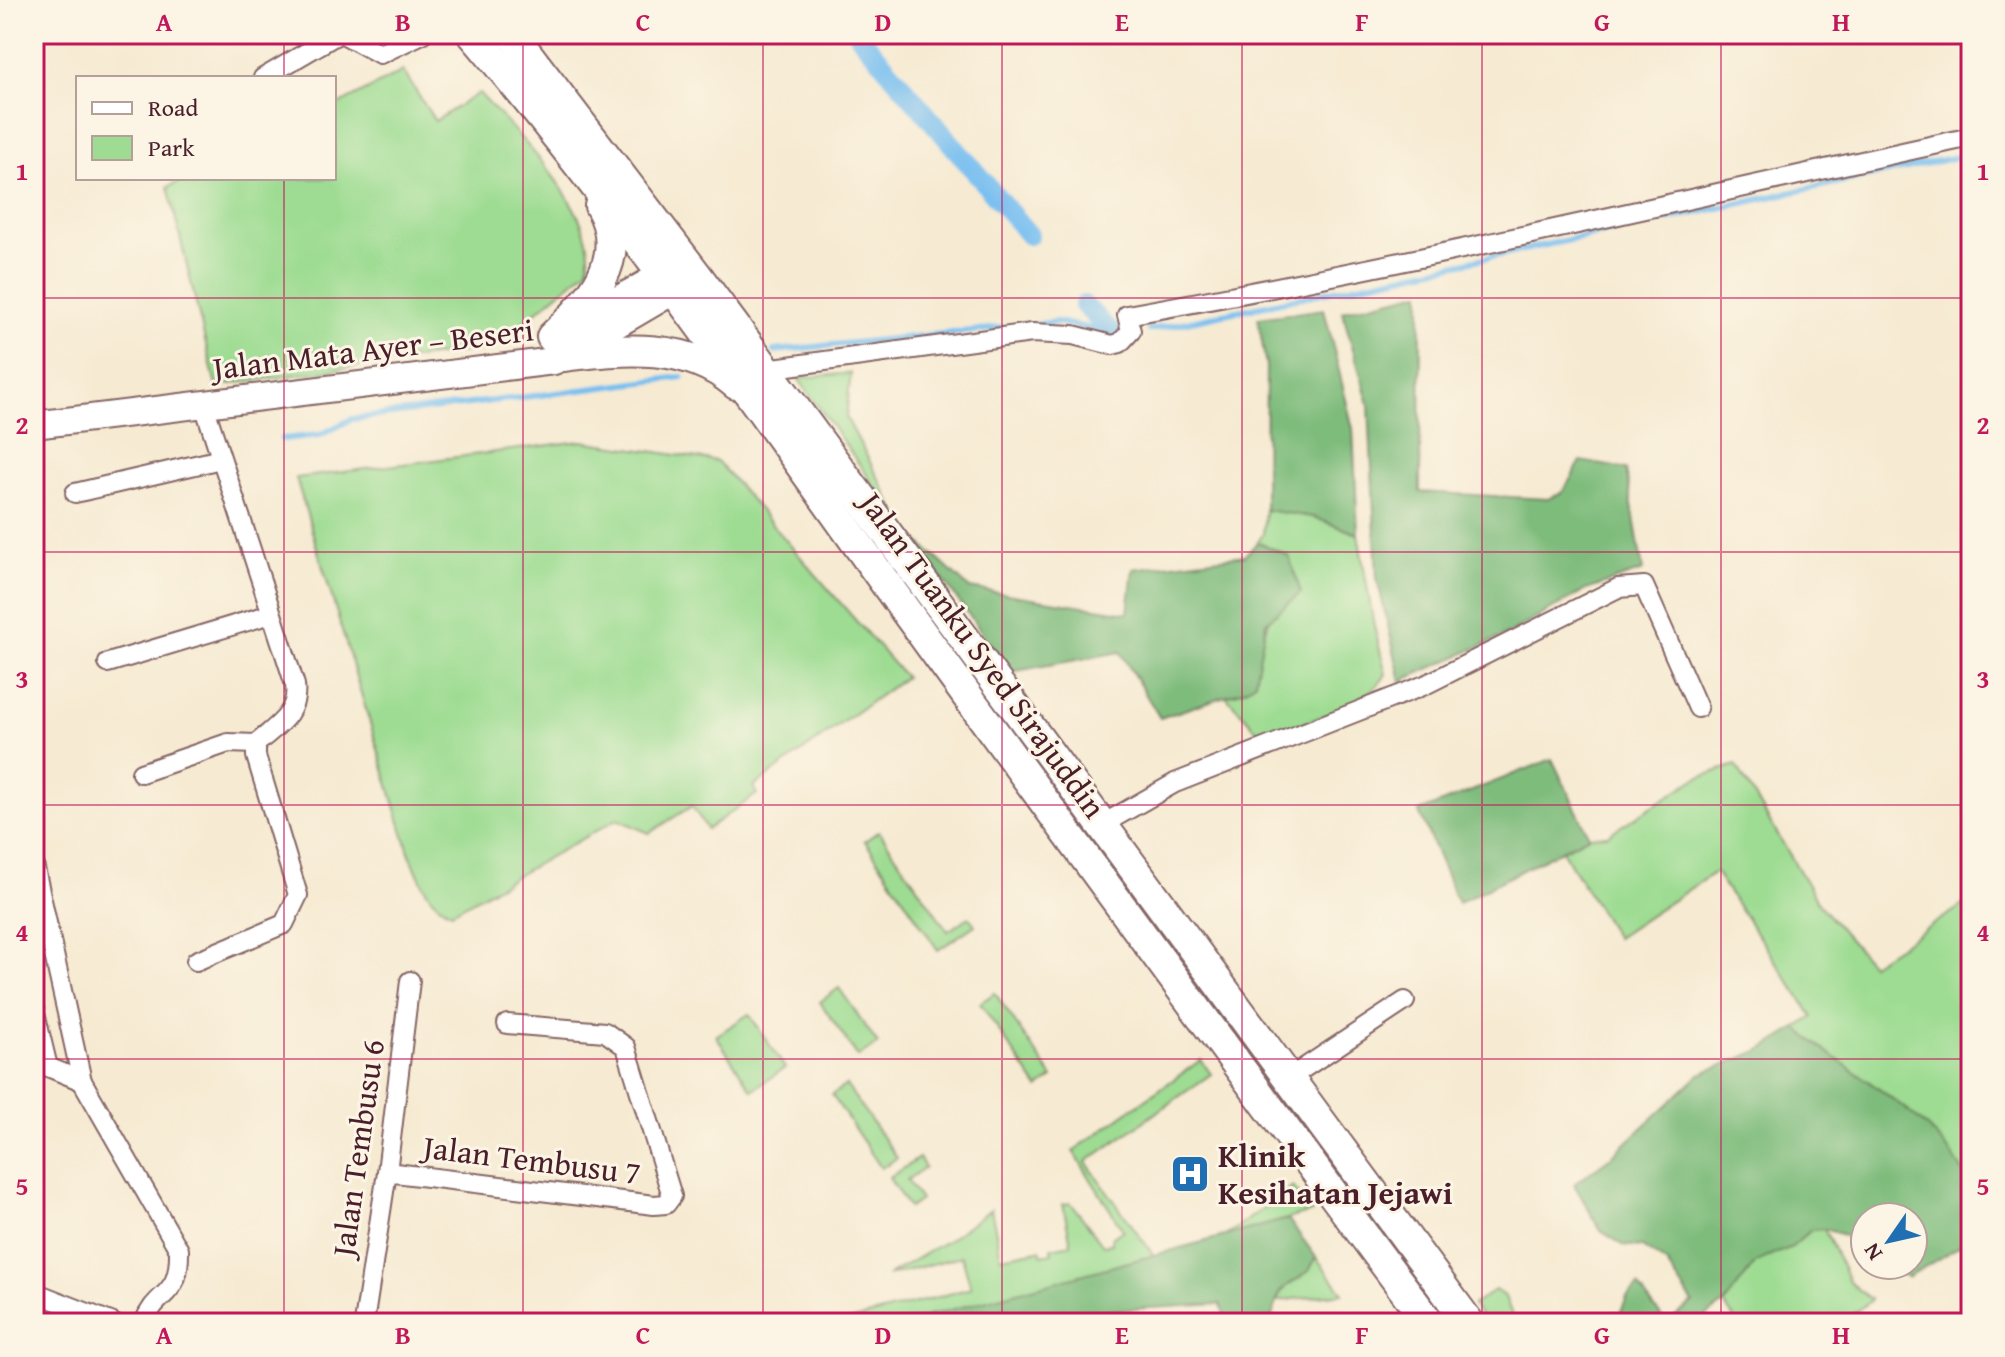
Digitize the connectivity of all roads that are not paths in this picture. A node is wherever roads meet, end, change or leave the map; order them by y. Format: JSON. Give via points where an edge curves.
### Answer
{"nodes":[{"id":1,"x":341,"y":34,"type":"edge"},
{"id":2,"x":422,"y":34,"type":"edge"},
{"id":3,"x":473,"y":34,"type":"edge"},
{"id":4,"x":512,"y":34,"type":"edge"},
{"id":5,"x":267,"y":76,"type":"edge"},
{"id":6,"x":1971,"y":137,"type":"edge"},
{"id":7,"x":570,"y":154,"type":"junction"},
{"id":8,"x":680,"y":276,"type":"junction"},
{"id":9,"x":557,"y":346,"type":"junction"},
{"id":10,"x":766,"y":369,"type":"junction"},
{"id":11,"x":753,"y":398,"type":"junction"},
{"id":12,"x":204,"y":405,"type":"junction"},
{"id":13,"x":34,"y":425,"type":"edge"},
{"id":14,"x":221,"y":459,"type":"junction"},
{"id":15,"x":75,"y":493,"type":"dead end"},
{"id":16,"x":271,"y":614,"type":"junction"},
{"id":17,"x":108,"y":663,"type":"dead end"},
{"id":18,"x":1698,"y":708,"type":"dead end"},
{"id":19,"x":256,"y":744,"type":"junction"},
{"id":20,"x":141,"y":773,"type":"dead end"},
{"id":21,"x":1103,"y":824,"type":"junction"},
{"id":22,"x":34,"y":864,"type":"edge"},
{"id":23,"x":196,"y":961,"type":"dead end"},
{"id":24,"x":410,"y":981,"type":"dead end"},
{"id":25,"x":1405,"y":1001,"type":"dead end"},
{"id":26,"x":35,"y":1018,"type":"edge"},
{"id":27,"x":507,"y":1024,"type":"dead end"},
{"id":28,"x":1289,"y":1078,"type":"junction"},
{"id":29,"x":82,"y":1081,"type":"junction"},
{"id":30,"x":387,"y":1172,"type":"junction"},
{"id":31,"x":34,"y":1292,"type":"edge"},
{"id":32,"x":113,"y":1323,"type":"edge"},
{"id":33,"x":144,"y":1323,"type":"edge"},
{"id":34,"x":364,"y":1323,"type":"edge"},
{"id":35,"x":1429,"y":1323,"type":"edge"},
{"id":36,"x":1469,"y":1323,"type":"edge"}],
"edges":[{"from":1,"to":2,"type":"street","via":[[380,54]]},
{"from":1,"to":5,"type":"street"},
{"from":3,"to":7,"type":"highway","name":"Jalan Tuanku Syed Sirajuddin"},
{"from":4,"to":8,"type":"highway","name":"Jalan Tuanku Syed Sirajuddin"},
{"from":6,"to":10,"type":"street","via":[[1272,290],[1127,315],[1131,331],[1120,343],[1032,333]]},
{"from":7,"to":8,"type":"highway","name":"Jalan Tuanku Syed Sirajuddin"},
{"from":7,"to":9,"type":"highway","via":[[605,215],[611,246],[596,291]]},
{"from":8,"to":9,"type":"main road","name":"Jalan Mata Ayer – Beseri"},
{"from":8,"to":10,"type":"highway","name":"Jalan Tuanku Syed Sirajuddin"},
{"from":8,"to":11,"type":"highway","name":"Jalan Tuanku Syed Sirajuddin"},
{"from":9,"to":11,"type":"highway","via":[[680,355],[729,377]]},
{"from":9,"to":12,"type":"main road","name":"Jalan Mata Ayer – Beseri","via":[[554,361]]},
{"from":10,"to":21,"type":"highway","name":"Jalan Tuanku Syed Sirajuddin"},
{"from":11,"to":35,"type":"highway","name":"Jalan Tuanku Syed Sirajuddin"},
{"from":12,"to":13,"type":"main road","name":"Jalan Mata Ayer – Beseri"},
{"from":12,"to":14,"type":"street"},
{"from":14,"to":15,"type":"street"},
{"from":14,"to":16,"type":"street"},
{"from":16,"to":17,"type":"street"},
{"from":16,"to":19,"type":"street","via":[[297,701]]},
{"from":18,"to":21,"type":"street","via":[[1644,586],[1618,588],[1425,685],[1189,777]]},
{"from":19,"to":20,"type":"street","via":[[228,743]]},
{"from":19,"to":23,"type":"street","via":[[298,895],[284,924]]},
{"from":21,"to":28,"type":"highway","name":"Jalan Tuanku Syed Sirajuddin"},
{"from":22,"to":29,"type":"street"},
{"from":24,"to":30,"type":"street","name":"Jalan Tembusu 6"},
{"from":25,"to":28,"type":"street"},
{"from":26,"to":29,"type":"street","via":[[48,1067]]},
{"from":27,"to":30,"type":"street","name":"Jalan Tembusu 7","via":[[605,1032],[626,1047],[672,1196],[666,1204]]},
{"from":28,"to":36,"type":"highway","name":"Jalan Tuanku Syed Sirajuddin"},
{"from":29,"to":33,"type":"street","via":[[179,1250],[180,1274]]},
{"from":30,"to":34,"type":"street","name":"Jalan Tembusu 6"},
{"from":31,"to":32,"type":"street"}]}
